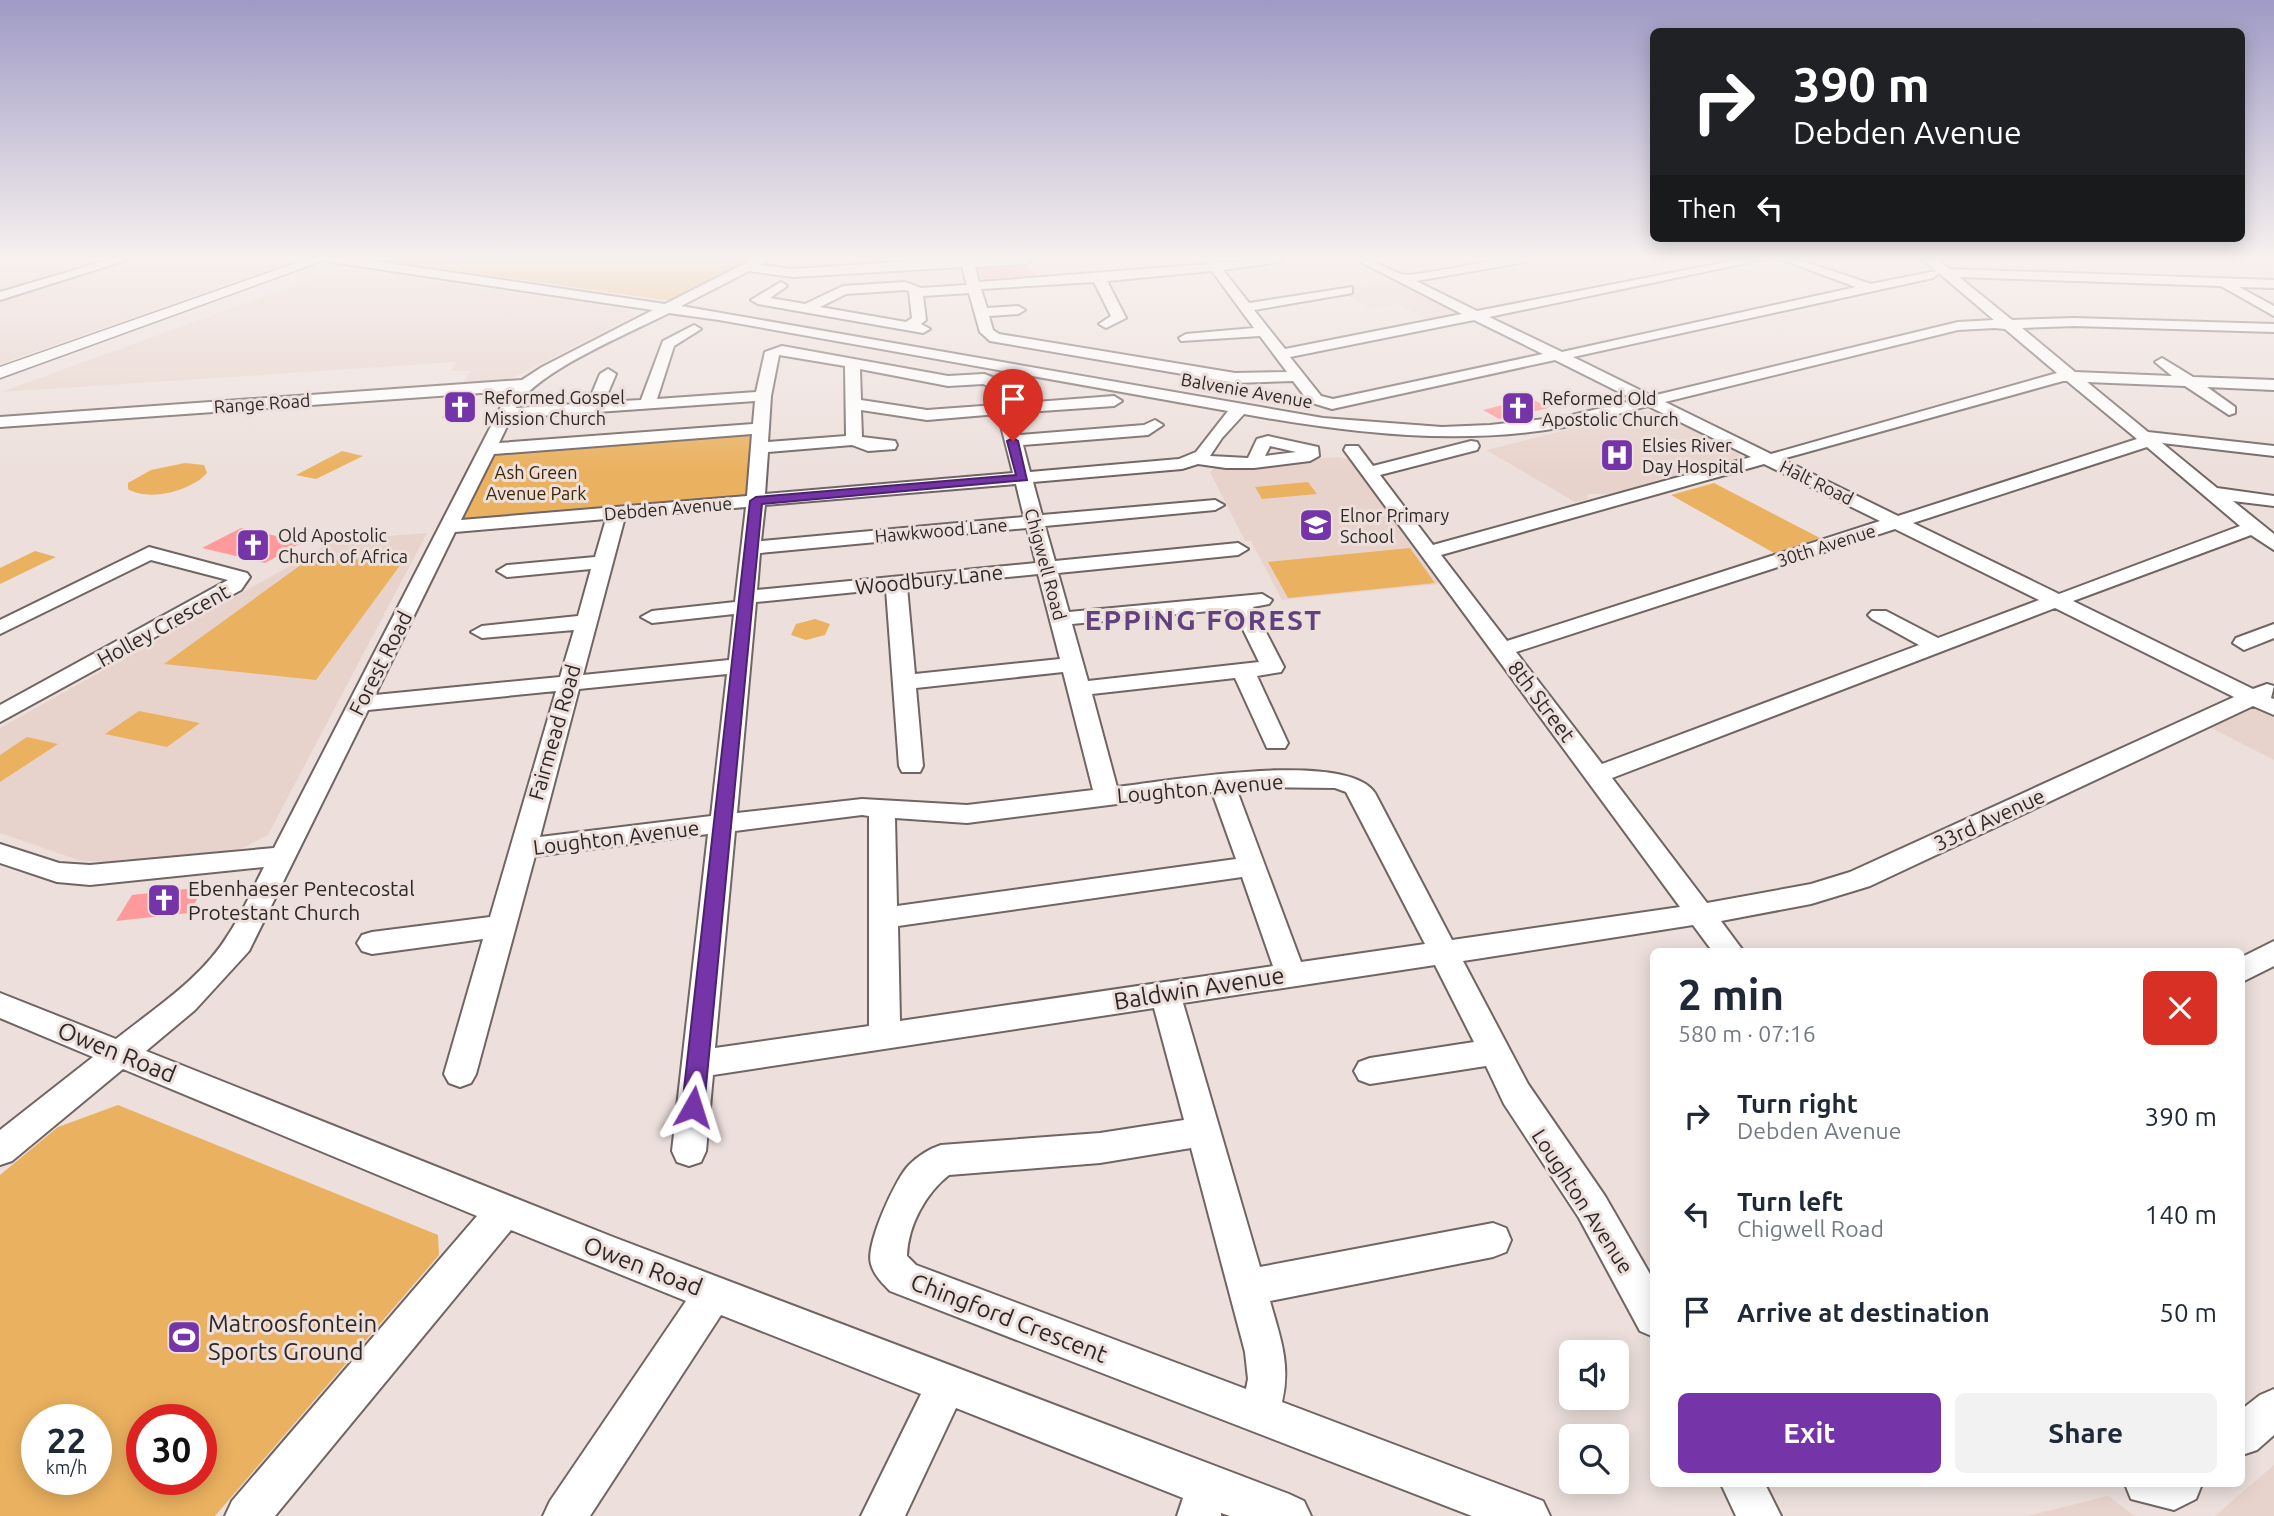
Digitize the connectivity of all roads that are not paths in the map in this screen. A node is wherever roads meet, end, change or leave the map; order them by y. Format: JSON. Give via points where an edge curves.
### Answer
{"nodes":[{"id":1,"x":124,"y":329,"type":"edge"},
{"id":2,"x":629,"y":329,"type":"edge"},
{"id":3,"x":694,"y":329,"type":"dead end"},
{"id":4,"x":787,"y":329,"type":"edge"},
{"id":5,"x":986,"y":329,"type":"edge"},
{"id":6,"x":1407,"y":329,"type":"edge"},
{"id":7,"x":1511,"y":329,"type":"edge"},
{"id":8,"x":1680,"y":329,"type":"edge"},
{"id":9,"x":1964,"y":329,"type":"edge"},
{"id":10,"x":2014,"y":329,"type":"edge"},
{"id":11,"x":1265,"y":331,"type":"joint"},
{"id":12,"x":1119,"y":343,"type":"dead end"},
{"id":13,"x":1282,"y":354,"type":"junction"},
{"id":14,"x":1563,"y":354,"type":"junction"},
{"id":15,"x":1118,"y":359,"type":"junction"},
{"id":16,"x":2162,"y":362,"type":"dead end"},
{"id":17,"x":855,"y":364,"type":"junction"},
{"id":18,"x":2257,"y":365,"type":"dead end"},
{"id":19,"x":0,"y":373,"type":"edge"},
{"id":20,"x":608,"y":374,"type":"dead end"},
{"id":21,"x":1207,"y":374,"type":"junction"},
{"id":22,"x":1297,"y":376,"type":"junction"},
{"id":23,"x":2070,"y":377,"type":"junction"},
{"id":24,"x":2274,"y":377,"type":"edge"},
{"id":25,"x":2188,"y":381,"type":"junction"},
{"id":26,"x":523,"y":385,"type":"junction"},
{"id":27,"x":2274,"y":385,"type":"edge"},
{"id":28,"x":763,"y":396,"type":"junction"},
{"id":29,"x":1659,"y":400,"type":"junction"},
{"id":30,"x":1114,"y":401,"type":"dead end"},
{"id":31,"x":647,"y":404,"type":"junction"},
{"id":32,"x":854,"y":405,"type":"junction"},
{"id":33,"x":594,"y":408,"type":"junction"},
{"id":34,"x":1240,"y":408,"type":"junction"},
{"id":35,"x":1004,"y":409,"type":"junction"},
{"id":36,"x":2229,"y":410,"type":"dead end"},
{"id":37,"x":504,"y":414,"type":"junction"},
{"id":38,"x":0,"y":422,"type":"edge"},
{"id":39,"x":1155,"y":425,"type":"dead end"},
{"id":40,"x":760,"y":438,"type":"junction"},
{"id":41,"x":2146,"y":439,"type":"junction"},
{"id":42,"x":853,"y":440,"type":"junction"},
{"id":43,"x":1013,"y":441,"type":"junction"},
{"id":44,"x":889,"y":445,"type":"dead end"},
{"id":45,"x":1471,"y":446,"type":"dead end"},
{"id":46,"x":487,"y":449,"type":"junction"},
{"id":47,"x":1352,"y":450,"type":"dead end"},
{"id":48,"x":2274,"y":451,"type":"edge"},
{"id":49,"x":1773,"y":456,"type":"junction"},
{"id":50,"x":1199,"y":459,"type":"junction"},
{"id":51,"x":1255,"y":460,"type":"dead end"},
{"id":52,"x":1369,"y":472,"type":"junction"},
{"id":53,"x":1023,"y":478,"type":"junction"},
{"id":54,"x":2212,"y":493,"type":"junction"},
{"id":55,"x":2274,"y":500,"type":"edge"},
{"id":56,"x":756,"y":501,"type":"junction"},
{"id":57,"x":1215,"y":505,"type":"dead end"},
{"id":58,"x":617,"y":513,"type":"junction"},
{"id":59,"x":1904,"y":520,"type":"junction"},
{"id":60,"x":1035,"y":522,"type":"junction"},
{"id":61,"x":448,"y":527,"type":"junction"},
{"id":62,"x":2255,"y":527,"type":"junction"},
{"id":63,"x":2274,"y":544,"type":"edge"},
{"id":64,"x":751,"y":548,"type":"junction"},
{"id":65,"x":1238,"y":549,"type":"dead end"},
{"id":66,"x":1429,"y":552,"type":"junction"},
{"id":67,"x":603,"y":562,"type":"junction"},
{"id":68,"x":1047,"y":568,"type":"junction"},
{"id":69,"x":507,"y":571,"type":"dead end"},
{"id":70,"x":896,"y":582,"type":"junction"},
{"id":71,"x":2063,"y":598,"type":"junction"},
{"id":72,"x":1262,"y":600,"type":"dead end"},
{"id":73,"x":746,"y":602,"type":"junction"},
{"id":74,"x":1232,"y":602,"type":"junction"},
{"id":75,"x":1879,"y":615,"type":"dead end"},
{"id":76,"x":653,"y":617,"type":"dead end"},
{"id":77,"x":1060,"y":620,"type":"junction"},
{"id":78,"x":586,"y":622,"type":"junction"},
{"id":79,"x":0,"y":628,"type":"edge"},
{"id":80,"x":2274,"y":630,"type":"edge"},
{"id":81,"x":482,"y":632,"type":"dead end"},
{"id":82,"x":2244,"y":643,"type":"dead end"},
{"id":83,"x":1937,"y":646,"type":"junction"},
{"id":84,"x":1503,"y":649,"type":"junction"},
{"id":85,"x":1073,"y":664,"type":"junction"},
{"id":86,"x":739,"y":666,"type":"junction"},
{"id":87,"x":1243,"y":670,"type":"junction"},
{"id":88,"x":904,"y":682,"type":"junction"},
{"id":89,"x":568,"y":683,"type":"junction"},
{"id":90,"x":1079,"y":689,"type":"junction"},
{"id":91,"x":2267,"y":698,"type":"edge"},
{"id":92,"x":359,"y":704,"type":"junction"},
{"id":93,"x":0,"y":715,"type":"edge"},
{"id":94,"x":1276,"y":743,"type":"dead end"},
{"id":95,"x":911,"y":766,"type":"dead end"},
{"id":96,"x":1597,"y":775,"type":"junction"},
{"id":97,"x":1222,"y":782,"type":"junction"},
{"id":98,"x":1107,"y":795,"type":"junction"},
{"id":99,"x":882,"y":807,"type":"junction"},
{"id":100,"x":722,"y":825,"type":"junction"},
{"id":101,"x":522,"y":848,"type":"junction"},
{"id":102,"x":0,"y":853,"type":"edge"},
{"id":103,"x":282,"y":856,"type":"junction"},
{"id":104,"x":1252,"y":866,"type":"junction"},
{"id":105,"x":1701,"y":914,"type":"junction"},
{"id":106,"x":884,"y":918,"type":"junction"},
{"id":107,"x":501,"y":926,"type":"junction"},
{"id":108,"x":372,"y":943,"type":"dead end"},
{"id":109,"x":1726,"y":948,"type":"edge"},
{"id":110,"x":1442,"y":950,"type":"junction"},
{"id":111,"x":2274,"y":952,"type":"edge"},
{"id":112,"x":2245,"y":969,"type":"edge"},
{"id":113,"x":1291,"y":974,"type":"junction"},
{"id":114,"x":1165,"y":993,"type":"junction"},
{"id":115,"x":0,"y":1005,"type":"edge"},
{"id":116,"x":885,"y":1035,"type":"junction"},
{"id":117,"x":1493,"y":1052,"type":"junction"},
{"id":118,"x":120,"y":1054,"type":"junction"},
{"id":119,"x":697,"y":1064,"type":"junction"},
{"id":120,"x":1370,"y":1071,"type":"dead end"},
{"id":121,"x":460,"y":1073,"type":"dead end"},
{"id":122,"x":1203,"y":1131,"type":"junction"},
{"id":123,"x":0,"y":1150,"type":"edge"},
{"id":124,"x":689,"y":1151,"type":"dead end"},
{"id":125,"x":505,"y":1211,"type":"junction"},
{"id":126,"x":1493,"y":1240,"type":"dead end"},
{"id":127,"x":1247,"y":1287,"type":"junction"},
{"id":128,"x":714,"y":1293,"type":"junction"},
{"id":129,"x":1650,"y":1311,"type":"edge"},
{"id":130,"x":946,"y":1386,"type":"junction"},
{"id":131,"x":2274,"y":1409,"type":"edge"},
{"id":132,"x":1259,"y":1414,"type":"junction"},
{"id":133,"x":2245,"y":1433,"type":"edge"},
{"id":134,"x":1744,"y":1487,"type":"edge"},
{"id":135,"x":1204,"y":1502,"type":"edge"},
{"id":136,"x":247,"y":1516,"type":"edge"},
{"id":137,"x":565,"y":1516,"type":"edge"},
{"id":138,"x":883,"y":1516,"type":"edge"},
{"id":139,"x":1289,"y":1516,"type":"edge"},
{"id":140,"x":1528,"y":1516,"type":"edge"},
{"id":141,"x":1759,"y":1516,"type":"edge"}],
"edges":[{"from":1,"to":19,"type":"main road"},
{"from":2,"to":26,"type":"street","name":"Forest Road"},
{"from":3,"to":31,"type":"street","via":[[668,344]]},
{"from":4,"to":34,"type":"street","name":"Balvenie Avenue"},
{"from":5,"to":15,"type":"street","via":[[995,338]]},
{"from":6,"to":13,"type":"street"},
{"from":7,"to":14,"type":"street","name":"Halt Road"},
{"from":8,"to":14,"type":"street"},
{"from":9,"to":29,"type":"street","name":"Balvenie Avenue"},
{"from":10,"to":23,"type":"street"},
{"from":11,"to":13,"type":"street"},
{"from":11,"to":21,"type":"street","via":[[1191,343]]},
{"from":12,"to":15,"type":"street","via":[[1122,354]]},
{"from":13,"to":22,"type":"street"},
{"from":14,"to":22,"type":"street","via":[[1343,403],[1315,399]]},
{"from":14,"to":29,"type":"street","name":"Halt Road"},
{"from":15,"to":21,"type":"street"},
{"from":16,"to":25,"type":"street"},
{"from":17,"to":28,"type":"street","name":"Chigwell Road","via":[[782,350],[770,354]]},
{"from":17,"to":32,"type":"street"},
{"from":17,"to":35,"type":"street","name":"Chigwell Road","via":[[950,381],[992,381],[998,384]]},
{"from":18,"to":24,"type":"street"},
{"from":20,"to":33,"type":"street"},
{"from":21,"to":22,"type":"street","via":[[1245,379]]},
{"from":23,"to":25,"type":"street"},
{"from":23,"to":41,"type":"street"},
{"from":23,"to":49,"type":"street","via":[[2052,378]]},
{"from":25,"to":27,"type":"street"},
{"from":25,"to":36,"type":"street"},
{"from":26,"to":37,"type":"street","name":"Forest Road"},
{"from":26,"to":38,"type":"street","name":"Range Road"},
{"from":28,"to":31,"type":"street"},
{"from":28,"to":40,"type":"street"},
{"from":29,"to":34,"type":"street","name":"Balvenie Avenue","via":[[1564,422],[1462,431],[1357,427]]},
{"from":29,"to":49,"type":"street","name":"Halt Road"},
{"from":30,"to":35,"type":"street"},
{"from":31,"to":33,"type":"street"},
{"from":32,"to":35,"type":"street","via":[[927,415]]},
{"from":32,"to":42,"type":"street"},
{"from":33,"to":37,"type":"street"},
{"from":34,"to":50,"type":"street"},
{"from":35,"to":43,"type":"street","name":"Chigwell Road"},
{"from":37,"to":46,"type":"street","name":"Forest Road"},
{"from":39,"to":43,"type":"street","via":[[1148,430]]},
{"from":40,"to":42,"type":"street"},
{"from":40,"to":46,"type":"street"},
{"from":40,"to":56,"type":"street"},
{"from":41,"to":48,"type":"street"},
{"from":41,"to":54,"type":"street"},
{"from":41,"to":59,"type":"street","name":"30th Avenue"},
{"from":42,"to":44,"type":"street","via":[[868,446]]},
{"from":43,"to":53,"type":"street","name":"Chigwell Road"},
{"from":45,"to":52,"type":"street"},
{"from":46,"to":61,"type":"street","name":"Forest Road"},
{"from":47,"to":52,"type":"street","name":"8th Street"},
{"from":49,"to":59,"type":"street","name":"Halt Road"},
{"from":49,"to":66,"type":"street"},
{"from":50,"to":51,"type":"street","name":"Debden Avenue","via":[[1220,463]]},
{"from":50,"to":53,"type":"street","name":"Debden Avenue"},
{"from":52,"to":66,"type":"street","name":"8th Street"},
{"from":53,"to":56,"type":"street","name":"Debden Avenue"},
{"from":53,"to":60,"type":"street","name":"Chigwell Road"},
{"from":54,"to":55,"type":"street"},
{"from":54,"to":62,"type":"street"},
{"from":56,"to":58,"type":"street","name":"Debden Avenue"},
{"from":56,"to":64,"type":"street"},
{"from":57,"to":60,"type":"street","name":"Hawkwood Lane"},
{"from":58,"to":61,"type":"street","name":"Debden Avenue"},
{"from":58,"to":67,"type":"street","name":"Fairmead Road"},
{"from":59,"to":71,"type":"street","name":"Halt Road"},
{"from":59,"to":84,"type":"street","name":"30th Avenue"},
{"from":60,"to":64,"type":"street","name":"Hawkwood Lane"},
{"from":60,"to":68,"type":"street","name":"Chigwell Road"},
{"from":61,"to":92,"type":"street","name":"Forest Road"},
{"from":62,"to":63,"type":"street"},
{"from":62,"to":71,"type":"street"},
{"from":64,"to":73,"type":"street"},
{"from":65,"to":68,"type":"street","name":"Woodbury Lane"},
{"from":66,"to":84,"type":"street","name":"8th Street"},
{"from":67,"to":69,"type":"street"},
{"from":67,"to":78,"type":"street","name":"Fairmead Road"},
{"from":68,"to":70,"type":"street","name":"Woodbury Lane"},
{"from":68,"to":77,"type":"street","name":"Chigwell Road"},
{"from":70,"to":73,"type":"street","name":"Woodbury Lane"},
{"from":70,"to":88,"type":"street"},
{"from":71,"to":83,"type":"street"},
{"from":71,"to":91,"type":"street","name":"Halt Road"},
{"from":72,"to":74,"type":"street"},
{"from":73,"to":76,"type":"street","name":"Woodbury Lane"},
{"from":73,"to":86,"type":"street"},
{"from":74,"to":77,"type":"street"},
{"from":74,"to":87,"type":"street","via":[[1243,607],[1273,667]]},
{"from":75,"to":83,"type":"street"},
{"from":77,"to":85,"type":"street","name":"Chigwell Road"},
{"from":78,"to":81,"type":"street"},
{"from":78,"to":89,"type":"street","name":"Fairmead Road"},
{"from":79,"to":93,"type":"street","name":"Holley Crescent","via":[[149,553],[240,577],[234,586]]},
{"from":80,"to":82,"type":"street"},
{"from":83,"to":96,"type":"street"},
{"from":84,"to":96,"type":"street","name":"8th Street"},
{"from":85,"to":88,"type":"street"},
{"from":85,"to":90,"type":"street","name":"Chigwell Road"},
{"from":86,"to":89,"type":"street"},
{"from":86,"to":100,"type":"street"},
{"from":87,"to":90,"type":"street"},
{"from":87,"to":94,"type":"street"},
{"from":88,"to":95,"type":"street"},
{"from":89,"to":92,"type":"street"},
{"from":89,"to":101,"type":"street","name":"Fairmead Road"},
{"from":90,"to":98,"type":"street","name":"Chigwell Road"},
{"from":91,"to":105,"type":"street","name":"33rd Avenue","via":[[1837,888]]},
{"from":92,"to":103,"type":"street","name":"Forest Road"},
{"from":96,"to":105,"type":"street","name":"8th Street"},
{"from":97,"to":98,"type":"street","name":"Loughton Avenue"},
{"from":97,"to":104,"type":"street"},
{"from":97,"to":110,"type":"street","name":"Loughton Avenue","via":[[1337,780],[1355,786]]},
{"from":98,"to":99,"type":"street","name":"Loughton Avenue","via":[[967,814]]},
{"from":99,"to":100,"type":"street","name":"Loughton Avenue"},
{"from":99,"to":106,"type":"street"},
{"from":100,"to":101,"type":"street","name":"Loughton Avenue"},
{"from":100,"to":119,"type":"street"},
{"from":101,"to":107,"type":"street","name":"Fairmead Road"},
{"from":102,"to":103,"type":"street","via":[[57,872],[90,876]]},
{"from":103,"to":118,"type":"street","name":"Forest Road","via":[[248,929],[229,956],[184,1002]]},
{"from":104,"to":106,"type":"street"},
{"from":104,"to":113,"type":"street"},
{"from":105,"to":109,"type":"street","name":"8th Street"},
{"from":105,"to":110,"type":"street","name":"Baldwin Avenue"},
{"from":106,"to":116,"type":"street"},
{"from":107,"to":108,"type":"street"},
{"from":107,"to":121,"type":"street","name":"Fairmead Road"},
{"from":110,"to":113,"type":"street","name":"Baldwin Avenue"},
{"from":110,"to":117,"type":"street","name":"Loughton Avenue"},
{"from":111,"to":112,"type":"street"},
{"from":113,"to":114,"type":"street","name":"Baldwin Avenue"},
{"from":114,"to":116,"type":"street","name":"Baldwin Avenue"},
{"from":114,"to":122,"type":"street"},
{"from":115,"to":118,"type":"street","name":"Owen Road"},
{"from":116,"to":119,"type":"street","name":"Baldwin Avenue"},
{"from":117,"to":120,"type":"street"},
{"from":117,"to":129,"type":"street","name":"Loughton Avenue","via":[[1542,1137],[1609,1236]]},
{"from":118,"to":123,"type":"street","name":"Forest Road"},
{"from":118,"to":125,"type":"street","name":"Owen Road"},
{"from":119,"to":124,"type":"street"},
{"from":122,"to":127,"type":"street"},
{"from":122,"to":132,"type":"street","name":"Chingford Crescent","via":[[1100,1148],[942,1160],[919,1178],[889,1239],[888,1262],[903,1278]]},
{"from":125,"to":128,"type":"street","name":"Owen Road"},
{"from":125,"to":136,"type":"street"},
{"from":126,"to":127,"type":"street"},
{"from":127,"to":132,"type":"street","via":[[1268,1365]]},
{"from":128,"to":130,"type":"street","name":"Owen Road"},
{"from":128,"to":137,"type":"street"},
{"from":130,"to":135,"type":"street","name":"Owen Road"},
{"from":130,"to":138,"type":"street"},
{"from":131,"to":133,"type":"street"},
{"from":132,"to":140,"type":"street"},
{"from":134,"to":141,"type":"street"},
{"from":135,"to":139,"type":"street","name":"Owen Road"}]}
